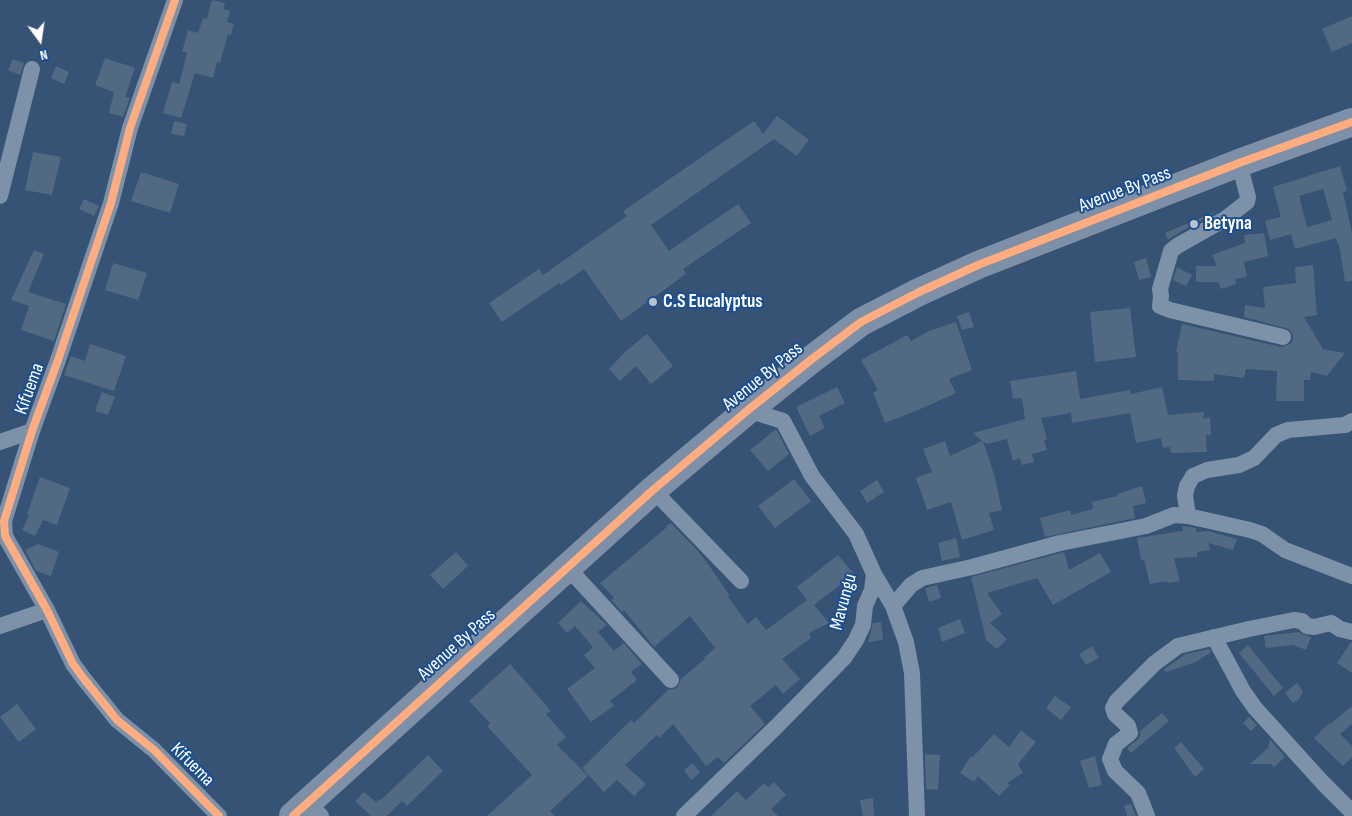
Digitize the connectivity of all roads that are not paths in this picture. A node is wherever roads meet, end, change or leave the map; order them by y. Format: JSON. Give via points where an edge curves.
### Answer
{"nodes":[{"id":1,"x":175,"y":0,"type":"edge"},
{"id":2,"x":32,"y":69,"type":"dead end"},
{"id":3,"x":1352,"y":122,"type":"edge"},
{"id":4,"x":1239,"y":163,"type":"junction"},
{"id":5,"x":0,"y":196,"type":"edge"},
{"id":6,"x":1283,"y":338,"type":"dead end"},
{"id":7,"x":748,"y":410,"type":"junction"},
{"id":8,"x":1352,"y":420,"type":"edge"},
{"id":9,"x":32,"y":431,"type":"junction"},
{"id":10,"x":0,"y":442,"type":"edge"},
{"id":11,"x":653,"y":490,"type":"junction"},
{"id":12,"x":1188,"y":516,"type":"junction"},
{"id":13,"x":2,"y":536,"type":"edge"},
{"id":14,"x":567,"y":567,"type":"junction"},
{"id":15,"x":874,"y":574,"type":"junction"},
{"id":16,"x":1352,"y":576,"type":"edge"},
{"id":17,"x":741,"y":582,"type":"dead end"},
{"id":18,"x":893,"y":606,"type":"junction"},
{"id":19,"x":47,"y":610,"type":"junction"},
{"id":20,"x":0,"y":626,"type":"edge"},
{"id":21,"x":1352,"y":632,"type":"edge"},
{"id":22,"x":1214,"y":638,"type":"junction"},
{"id":23,"x":671,"y":680,"type":"dead end"},
{"id":24,"x":307,"y":812,"type":"edge"},
{"id":25,"x":1352,"y":812,"type":"edge"},
{"id":26,"x":220,"y":816,"type":"edge"},
{"id":27,"x":684,"y":816,"type":"edge"},
{"id":28,"x":917,"y":816,"type":"edge"},
{"id":29,"x":1147,"y":816,"type":"edge"}],
"edges":[{"from":1,"to":9,"type":"street","name":"Kifuema","via":[[130,128],[108,212]]},
{"from":2,"to":5,"type":"street"},
{"from":3,"to":4,"type":"highway","name":"Avenue By Pass"},
{"from":4,"to":6,"type":"street","via":[[1247,202],[1171,251],[1160,289],[1160,306]]},
{"from":4,"to":7,"type":"highway","name":"Avenue By Pass","via":[[1028,245],[919,292],[861,322]]},
{"from":7,"to":11,"type":"highway","name":"Avenue By Pass"},
{"from":7,"to":15,"type":"street","name":"Mavungu","via":[[783,421],[812,476],[856,534]]},
{"from":8,"to":12,"type":"street","via":[[1345,425],[1288,430],[1276,435],[1254,458],[1193,476],[1185,495]]},
{"from":9,"to":10,"type":"street"},
{"from":9,"to":13,"type":"street","name":"Kifuema"},
{"from":11,"to":14,"type":"highway","name":"Avenue By Pass"},
{"from":11,"to":17,"type":"street"},
{"from":12,"to":16,"type":"street","via":[[1262,534],[1285,550]]},
{"from":12,"to":18,"type":"street","via":[[1174,515],[1146,526],[1060,543],[922,578],[911,585]]},
{"from":13,"to":19,"type":"street","name":"Kifuema"},
{"from":14,"to":23,"type":"street"},
{"from":14,"to":24,"type":"highway","name":"Avenue By Pass"},
{"from":15,"to":18,"type":"street"},
{"from":15,"to":27,"type":"street","name":"Mavungu","via":[[863,625],[844,658]]},
{"from":18,"to":28,"type":"street","via":[[906,642],[912,672]]},
{"from":19,"to":20,"type":"street"},
{"from":19,"to":26,"type":"street","name":"Kifuema","via":[[74,664],[117,720],[154,750]]},
{"from":21,"to":22,"type":"street","via":[[1331,623],[1314,627],[1294,620]]},
{"from":22,"to":25,"type":"street","via":[[1254,708]]},
{"from":22,"to":29,"type":"street","via":[[1178,646],[1162,657],[1113,708],[1130,733],[1116,744],[1110,759],[1112,767],[1138,793]]}]}
